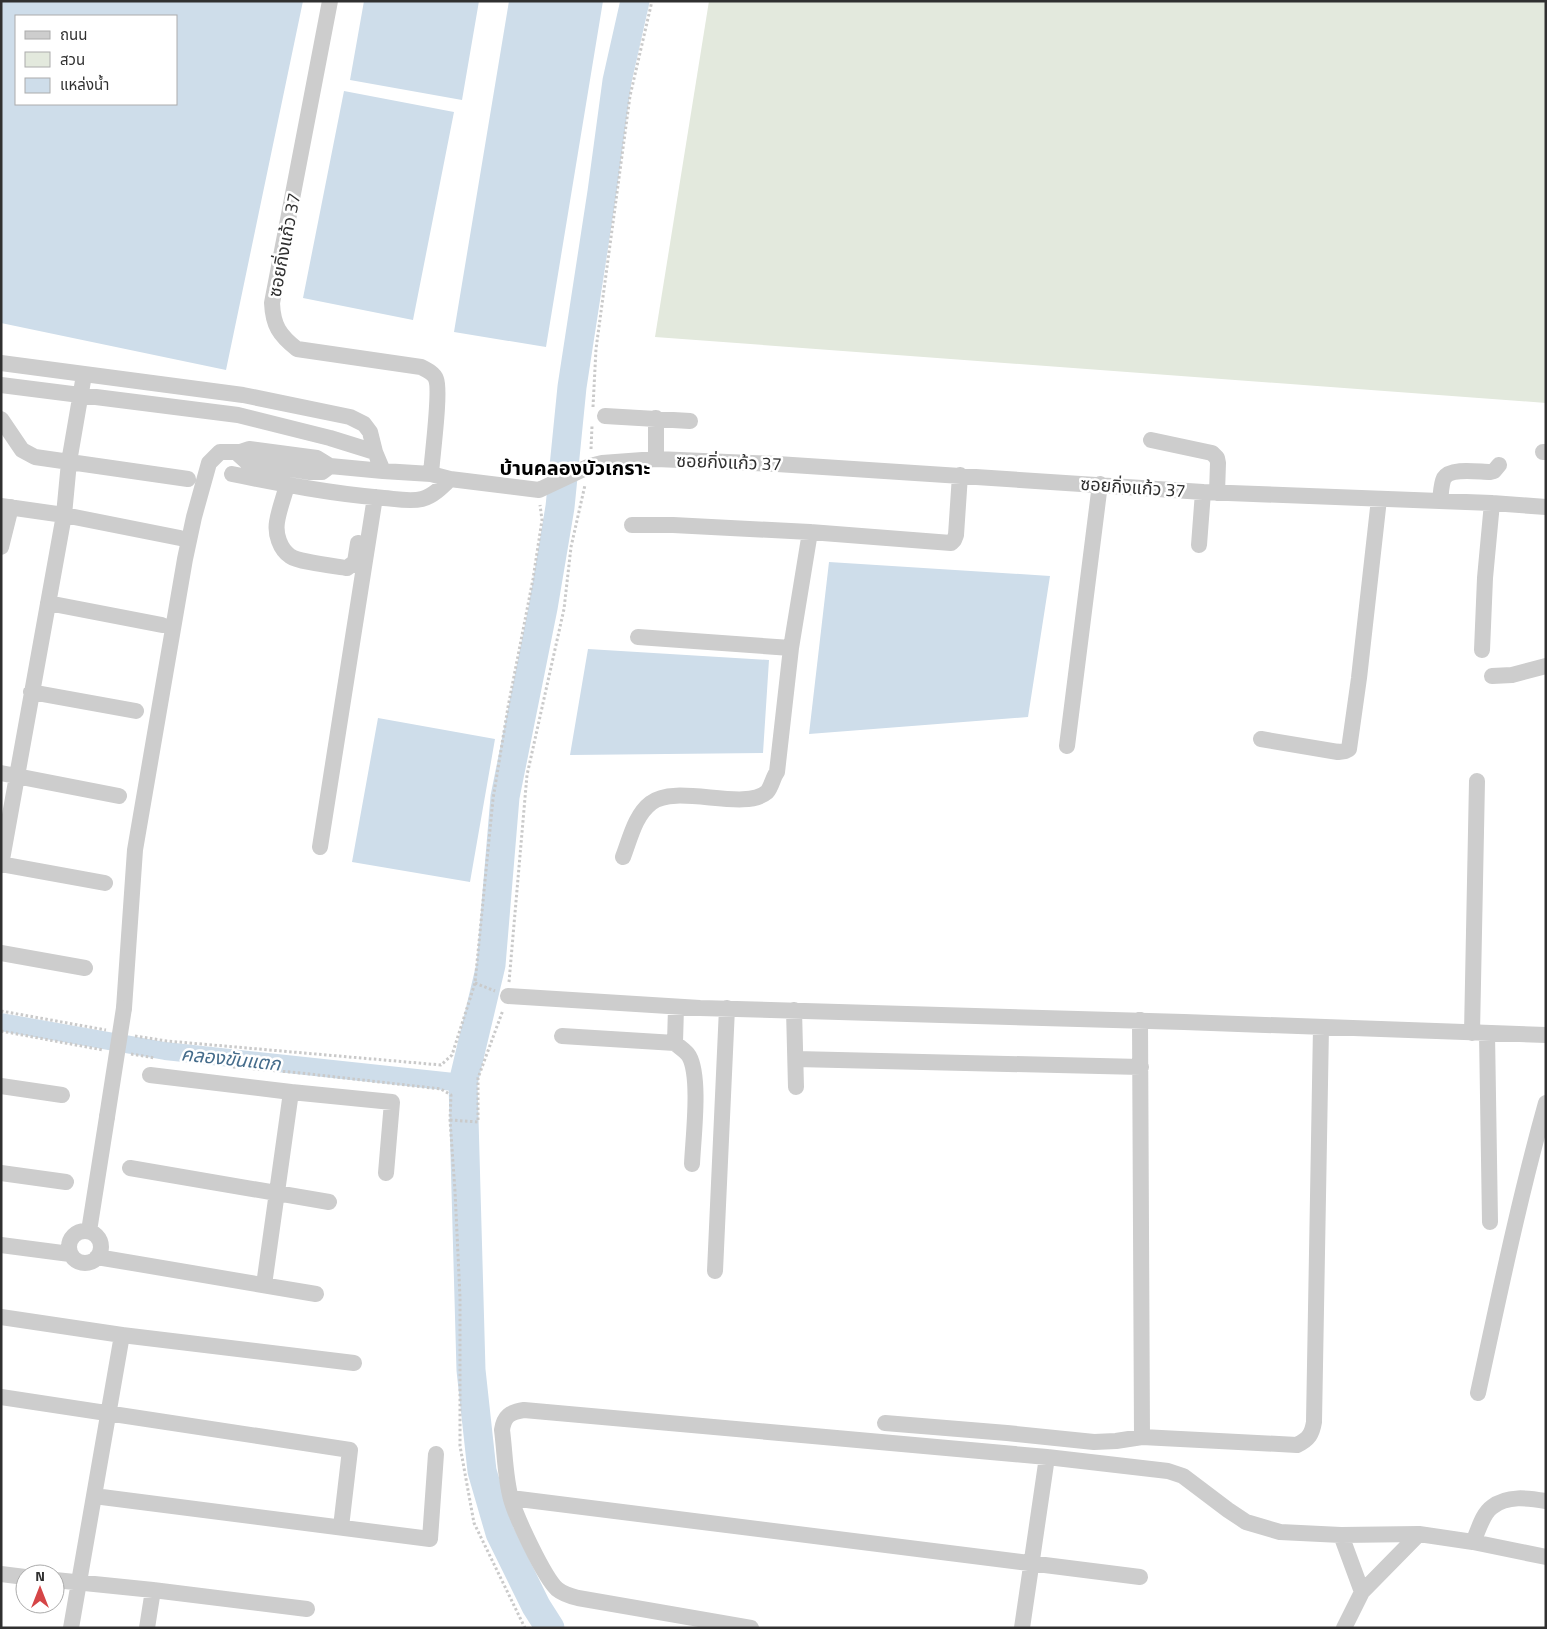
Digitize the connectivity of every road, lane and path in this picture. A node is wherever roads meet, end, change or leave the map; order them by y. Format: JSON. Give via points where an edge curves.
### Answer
{"nodes":[{"id":1,"x":330,"y":1,"type":"edge"},
{"id":2,"x":652,"y":1,"type":"edge"},
{"id":3,"x":1,"y":363,"type":"edge"},
{"id":4,"x":84,"y":375,"type":"junction"},
{"id":5,"x":1,"y":385,"type":"edge"},
{"id":6,"x":80,"y":394,"type":"junction"},
{"id":7,"x":243,"y":395,"type":"junction"},
{"id":8,"x":274,"y":402,"type":"junction"},
{"id":9,"x":597,"y":414,"type":"junction"},
{"id":10,"x":238,"y":415,"type":"junction"},
{"id":11,"x":1,"y":418,"type":"edge"},
{"id":12,"x":656,"y":418,"type":"junction"},
{"id":13,"x":690,"y":421,"type":"dead end"},
{"id":14,"x":270,"y":422,"type":"junction"},
{"id":15,"x":1151,"y":440,"type":"dead end"},
{"id":16,"x":376,"y":452,"type":"junction"},
{"id":17,"x":237,"y":453,"type":"junction"},
{"id":18,"x":656,"y":459,"type":"junction"},
{"id":19,"x":68,"y":462,"type":"junction"},
{"id":20,"x":1499,"y":465,"type":"dead end"},
{"id":21,"x":330,"y":466,"type":"junction"},
{"id":22,"x":590,"y":466,"type":"junction"},
{"id":23,"x":383,"y":471,"type":"junction"},
{"id":24,"x":232,"y":474,"type":"dead end"},
{"id":25,"x":432,"y":474,"type":"junction"},
{"id":26,"x":960,"y":475,"type":"junction"},
{"id":27,"x":188,"y":480,"type":"dead end"},
{"id":28,"x":308,"y":480,"type":"junction"},
{"id":29,"x":450,"y":480,"type":"junction"},
{"id":30,"x":1100,"y":484,"type":"junction"},
{"id":31,"x":287,"y":485,"type":"junction"},
{"id":32,"x":539,"y":490,"type":"junction"},
{"id":33,"x":1210,"y":492,"type":"junction"},
{"id":34,"x":372,"y":497,"type":"junction"},
{"id":35,"x":1379,"y":499,"type":"junction"},
{"id":36,"x":1440,"y":501,"type":"junction"},
{"id":37,"x":1492,"y":503,"type":"junction"},
{"id":38,"x":6,"y":506,"type":"edge"},
{"id":39,"x":1546,"y":507,"type":"edge"},
{"id":40,"x":64,"y":516,"type":"junction"},
{"id":41,"x":632,"y":525,"type":"dead end"},
{"id":42,"x":810,"y":532,"type":"junction"},
{"id":43,"x":180,"y":538,"type":"dead end"},
{"id":44,"x":1199,"y":545,"type":"dead end"},
{"id":45,"x":1,"y":547,"type":"edge"},
{"id":46,"x":48,"y":603,"type":"junction"},
{"id":47,"x":162,"y":625,"type":"dead end"},
{"id":48,"x":638,"y":637,"type":"dead end"},
{"id":49,"x":791,"y":648,"type":"junction"},
{"id":50,"x":1482,"y":650,"type":"dead end"},
{"id":51,"x":1546,"y":666,"type":"edge"},
{"id":52,"x":1492,"y":676,"type":"dead end"},
{"id":53,"x":32,"y":692,"type":"junction"},
{"id":54,"x":136,"y":711,"type":"dead end"},
{"id":55,"x":1261,"y":739,"type":"dead end"},
{"id":56,"x":1067,"y":746,"type":"dead end"},
{"id":57,"x":9,"y":775,"type":"edge"},
{"id":58,"x":1477,"y":781,"type":"dead end"},
{"id":59,"x":119,"y":796,"type":"dead end"},
{"id":60,"x":320,"y":847,"type":"dead end"},
{"id":61,"x":623,"y":857,"type":"dead end"},
{"id":62,"x":1,"y":864,"type":"edge"},
{"id":63,"x":105,"y":883,"type":"dead end"},
{"id":64,"x":1,"y":953,"type":"edge"},
{"id":65,"x":85,"y":968,"type":"dead end"},
{"id":66,"x":475,"y":983,"type":"junction"},
{"id":67,"x":508,"y":996,"type":"junction"},
{"id":68,"x":676,"y":1007,"type":"junction"},
{"id":69,"x":727,"y":1008,"type":"junction"},
{"id":70,"x":794,"y":1010,"type":"junction"},
{"id":71,"x":1,"y":1011,"type":"edge"},
{"id":72,"x":1140,"y":1020,"type":"junction"},
{"id":73,"x":1321,"y":1027,"type":"junction"},
{"id":74,"x":1,"y":1031,"type":"edge"},
{"id":75,"x":108,"y":1031,"type":"dead end"},
{"id":76,"x":1480,"y":1033,"type":"junction"},
{"id":77,"x":128,"y":1034,"type":"dead end"},
{"id":78,"x":1546,"y":1035,"type":"edge"},
{"id":79,"x":562,"y":1036,"type":"dead end"},
{"id":80,"x":675,"y":1043,"type":"junction"},
{"id":81,"x":110,"y":1051,"type":"dead end"},
{"id":82,"x":128,"y":1054,"type":"dead end"},
{"id":83,"x":156,"y":1058,"type":"dead end"},
{"id":84,"x":796,"y":1059,"type":"junction"},
{"id":85,"x":233,"y":1067,"type":"dead end"},
{"id":86,"x":1141,"y":1067,"type":"junction"},
{"id":87,"x":150,"y":1075,"type":"dead end"},
{"id":88,"x":1,"y":1086,"type":"edge"},
{"id":89,"x":796,"y":1087,"type":"dead end"},
{"id":90,"x":291,"y":1092,"type":"junction"},
{"id":91,"x":62,"y":1095,"type":"dead end"},
{"id":92,"x":1546,"y":1103,"type":"edge"},
{"id":93,"x":450,"y":1120,"type":"junction"},
{"id":94,"x":692,"y":1164,"type":"dead end"},
{"id":95,"x":130,"y":1168,"type":"dead end"},
{"id":96,"x":1,"y":1173,"type":"edge"},
{"id":97,"x":386,"y":1174,"type":"dead end"},
{"id":98,"x":66,"y":1182,"type":"dead end"},
{"id":99,"x":277,"y":1193,"type":"junction"},
{"id":100,"x":329,"y":1202,"type":"dead end"},
{"id":101,"x":1490,"y":1222,"type":"dead end"},
{"id":102,"x":88,"y":1231,"type":"junction"},
{"id":103,"x":1,"y":1245,"type":"edge"},
{"id":104,"x":70,"y":1254,"type":"junction"},
{"id":105,"x":97,"y":1257,"type":"junction"},
{"id":106,"x":715,"y":1271,"type":"dead end"},
{"id":107,"x":264,"y":1285,"type":"junction"},
{"id":108,"x":316,"y":1294,"type":"dead end"},
{"id":109,"x":1,"y":1317,"type":"edge"},
{"id":110,"x":122,"y":1335,"type":"junction"},
{"id":111,"x":354,"y":1364,"type":"dead end"},
{"id":112,"x":1478,"y":1393,"type":"dead end"},
{"id":113,"x":1,"y":1397,"type":"edge"},
{"id":114,"x":108,"y":1413,"type":"junction"},
{"id":115,"x":885,"y":1423,"type":"dead end"},
{"id":116,"x":1142,"y":1437,"type":"junction"},
{"id":117,"x":436,"y":1454,"type":"dead end"},
{"id":118,"x":1047,"y":1457,"type":"junction"},
{"id":119,"x":94,"y":1496,"type":"junction"},
{"id":120,"x":511,"y":1498,"type":"junction"},
{"id":121,"x":1546,"y":1501,"type":"edge"},
{"id":122,"x":340,"y":1527,"type":"junction"},
{"id":123,"x":1419,"y":1534,"type":"junction"},
{"id":124,"x":1341,"y":1535,"type":"junction"},
{"id":125,"x":1473,"y":1542,"type":"junction"},
{"id":126,"x":1546,"y":1557,"type":"edge"},
{"id":127,"x":1032,"y":1564,"type":"junction"},
{"id":128,"x":1,"y":1574,"type":"edge"},
{"id":129,"x":15,"y":1576,"type":"edge"},
{"id":130,"x":1140,"y":1577,"type":"dead end"},
{"id":131,"x":65,"y":1581,"type":"edge"},
{"id":132,"x":79,"y":1582,"type":"junction"},
{"id":133,"x":153,"y":1590,"type":"junction"},
{"id":134,"x":1362,"y":1592,"type":"junction"},
{"id":135,"x":307,"y":1609,"type":"dead end"},
{"id":136,"x":71,"y":1628,"type":"edge"},
{"id":137,"x":147,"y":1628,"type":"edge"},
{"id":138,"x":525,"y":1628,"type":"edge"},
{"id":139,"x":751,"y":1628,"type":"edge"},
{"id":140,"x":1022,"y":1628,"type":"edge"},
{"id":141,"x":1344,"y":1628,"type":"edge"}],
"edges":[{"from":1,"to":25,"type":"street","name":"ซอยกิ่งแก้ว 37","via":[[272,303],[273,317],[284,339],[297,349],[421,367],[435,376],[438,396]]},
{"from":2,"to":9,"type":"path","via":[[630,96],[596,349]]},
{"from":3,"to":4,"type":"street"},
{"from":4,"to":6,"type":"street"},
{"from":4,"to":7,"type":"street"},
{"from":5,"to":6,"type":"street"},
{"from":6,"to":10,"type":"street"},
{"from":6,"to":19,"type":"street"},
{"from":7,"to":8,"type":"street"},
{"from":7,"to":10,"type":"street"},
{"from":8,"to":14,"type":"street"},
{"from":8,"to":16,"type":"street","via":[[350,417],[364,424],[370,432]]},
{"from":9,"to":12,"type":"street"},
{"from":9,"to":22,"type":"path"},
{"from":10,"to":14,"type":"street"},
{"from":11,"to":19,"type":"street","via":[[22,450],[35,457]]},
{"from":12,"to":13,"type":"street"},
{"from":12,"to":18,"type":"street"},
{"from":14,"to":16,"type":"street"},
{"from":15,"to":33,"type":"street","via":[[1212,453],[1218,462]]},
{"from":16,"to":23,"type":"street"},
{"from":17,"to":21,"type":"street","via":[[249,449],[317,458]]},
{"from":17,"to":28,"type":"street","via":[[247,462]]},
{"from":17,"to":102,"type":"street","bridge":true,"via":[[220,452],[209,462],[185,559],[135,850],[124,1008]]},
{"from":18,"to":22,"type":"street","name":"ซอยกิ่งแก้ว 37"},
{"from":18,"to":26,"type":"street","name":"ซอยกิ่งแก้ว 37"},
{"from":19,"to":27,"type":"street"},
{"from":19,"to":40,"type":"street"},
{"from":20,"to":36,"type":"street","via":[[1490,472],[1455,471],[1448,474]]},
{"from":21,"to":23,"type":"street"},
{"from":21,"to":28,"type":"street"},
{"from":22,"to":32,"type":"street","name":"ซอยกิ่งแก้ว 37"},
{"from":22,"to":67,"type":"path","via":[[571,547],[564,609],[527,775]]},
{"from":23,"to":25,"type":"street"},
{"from":24,"to":31,"type":"street"},
{"from":25,"to":29,"type":"street"},
{"from":26,"to":30,"type":"street","name":"ซอยกิ่งแก้ว 37"},
{"from":26,"to":42,"type":"street","via":[[956,535],[951,543]]},
{"from":28,"to":31,"type":"street"},
{"from":28,"to":34,"type":"street"},
{"from":29,"to":32,"type":"street"},
{"from":29,"to":34,"type":"street","via":[[435,493],[422,498]]},
{"from":30,"to":33,"type":"street","name":"ซอยกิ่งแก้ว 37"},
{"from":30,"to":56,"type":"street"},
{"from":31,"to":34,"type":"street","via":[[276,524],[284,550],[292,557],[347,568],[355,562]]},
{"from":32,"to":66,"type":"path","via":[[542,520],[494,798]]},
{"from":33,"to":35,"type":"street","name":"ซอยกิ่งแก้ว 37"},
{"from":33,"to":44,"type":"street"},
{"from":34,"to":60,"type":"street"},
{"from":35,"to":36,"type":"street","name":"ซอยกิ่งแก้ว 37"},
{"from":35,"to":55,"type":"street","via":[[1349,749],[1338,752]]},
{"from":36,"to":37,"type":"street","name":"ซอยกิ่งแก้ว 37"},
{"from":37,"to":39,"type":"street","name":"ซอยกิ่งแก้ว 37"},
{"from":37,"to":50,"type":"street"},
{"from":38,"to":40,"type":"street"},
{"from":38,"to":45,"type":"street"},
{"from":40,"to":43,"type":"street"},
{"from":40,"to":46,"type":"street"},
{"from":41,"to":42,"type":"street"},
{"from":42,"to":49,"type":"street"},
{"from":46,"to":47,"type":"street"},
{"from":46,"to":53,"type":"street"},
{"from":48,"to":49,"type":"street"},
{"from":49,"to":61,"type":"street","via":[[776,772],[771,786],[765,793],[749,799],[672,796],[652,802],[637,821]]},
{"from":51,"to":52,"type":"street","via":[[1512,675]]},
{"from":53,"to":54,"type":"street"},
{"from":53,"to":57,"type":"street"},
{"from":57,"to":59,"type":"street"},
{"from":57,"to":62,"type":"street"},
{"from":58,"to":76,"type":"street"},
{"from":62,"to":63,"type":"street"},
{"from":64,"to":65,"type":"street"},
{"from":66,"to":67,"type":"path"},
{"from":66,"to":77,"type":"path","via":[[452,1056],[442,1065],[166,1042]]},
{"from":67,"to":68,"type":"street"},
{"from":67,"to":93,"type":"path","via":[[478,1078],[478,1122]]},
{"from":68,"to":69,"type":"street"},
{"from":68,"to":80,"type":"street"},
{"from":69,"to":70,"type":"street"},
{"from":69,"to":106,"type":"street"},
{"from":70,"to":72,"type":"street"},
{"from":70,"to":84,"type":"street"},
{"from":71,"to":75,"type":"path"},
{"from":72,"to":73,"type":"street"},
{"from":72,"to":86,"type":"street"},
{"from":73,"to":76,"type":"street"},
{"from":73,"to":116,"type":"street","via":[[1312,1434],[1297,1445]]},
{"from":74,"to":81,"type":"path"},
{"from":76,"to":78,"type":"street"},
{"from":76,"to":101,"type":"street"},
{"from":79,"to":80,"type":"street"},
{"from":80,"to":94,"type":"street","via":[[688,1054],[694,1069]]},
{"from":82,"to":83,"type":"path"},
{"from":84,"to":86,"type":"street"},
{"from":84,"to":89,"type":"street"},
{"from":85,"to":93,"type":"path","via":[[442,1089],[451,1095]]},
{"from":86,"to":116,"type":"street"},
{"from":87,"to":90,"type":"street"},
{"from":88,"to":91,"type":"street"},
{"from":90,"to":97,"type":"street","via":[[392,1102]]},
{"from":90,"to":99,"type":"street"},
{"from":92,"to":112,"type":"street","via":[[1513,1230]]},
{"from":93,"to":138,"type":"path","via":[[460,1297],[460,1446],[474,1523]]},
{"from":95,"to":99,"type":"street"},
{"from":96,"to":98,"type":"street"},
{"from":99,"to":100,"type":"street"},
{"from":99,"to":107,"type":"street"},
{"from":102,"to":104,"type":"street","via":[[74,1235],[69,1244]]},
{"from":102,"to":105,"type":"street","via":[[100,1242]]},
{"from":103,"to":104,"type":"street"},
{"from":104,"to":105,"type":"street","via":[[82,1263]]},
{"from":105,"to":107,"type":"street"},
{"from":107,"to":108,"type":"street"},
{"from":109,"to":110,"type":"street"},
{"from":110,"to":111,"type":"street"},
{"from":110,"to":114,"type":"street"},
{"from":113,"to":114,"type":"street"},
{"from":114,"to":119,"type":"street"},
{"from":114,"to":122,"type":"street","via":[[350,1450]]},
{"from":115,"to":116,"type":"street","via":[[1094,1442]]},
{"from":117,"to":122,"type":"street","via":[[430,1539]]},
{"from":118,"to":120,"type":"street","via":[[524,1410],[507,1415],[503,1421]]},
{"from":118,"to":124,"type":"street","via":[[1168,1471],[1183,1476],[1246,1522],[1280,1532]]},
{"from":118,"to":127,"type":"street"},
{"from":119,"to":122,"type":"street"},
{"from":119,"to":132,"type":"street"},
{"from":120,"to":127,"type":"street"},
{"from":120,"to":139,"type":"street","via":[[549,1580],[564,1594]]},
{"from":121,"to":125,"type":"street","via":[[1526,1498],[1504,1500],[1491,1508]]},
{"from":123,"to":124,"type":"street"},
{"from":123,"to":125,"type":"street"},
{"from":123,"to":134,"type":"street"},
{"from":124,"to":134,"type":"street"},
{"from":125,"to":126,"type":"street"},
{"from":127,"to":130,"type":"street"},
{"from":127,"to":140,"type":"street"},
{"from":128,"to":129,"type":"street"},
{"from":131,"to":132,"type":"street"},
{"from":132,"to":133,"type":"street"},
{"from":132,"to":136,"type":"street"},
{"from":133,"to":135,"type":"street"},
{"from":133,"to":137,"type":"street"},
{"from":134,"to":141,"type":"street"}]}
